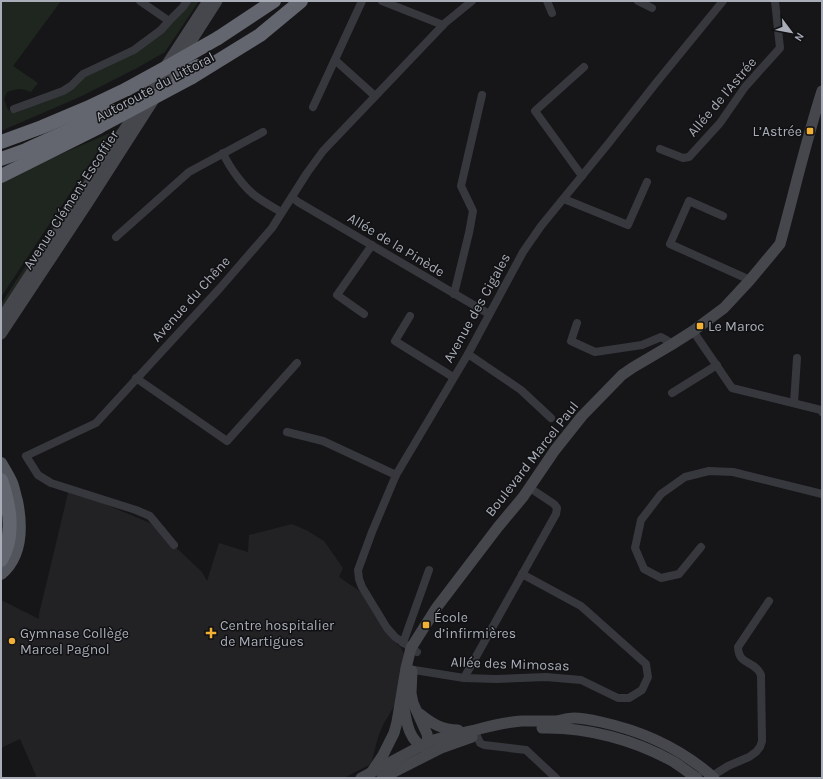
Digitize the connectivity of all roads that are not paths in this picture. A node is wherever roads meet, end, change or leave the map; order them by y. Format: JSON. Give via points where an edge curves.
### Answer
{"nodes":[{"id":1,"x":140,"y":1,"type":"edge"},
{"id":2,"x":187,"y":1,"type":"edge"},
{"id":3,"x":208,"y":1,"type":"edge"},
{"id":4,"x":217,"y":1,"type":"edge"},
{"id":5,"x":274,"y":1,"type":"edge"},
{"id":6,"x":301,"y":1,"type":"edge"},
{"id":7,"x":362,"y":1,"type":"edge"},
{"id":8,"x":382,"y":1,"type":"edge"},
{"id":9,"x":472,"y":1,"type":"edge"},
{"id":10,"x":547,"y":1,"type":"edge"},
{"id":11,"x":638,"y":1,"type":"edge"},
{"id":12,"x":723,"y":1,"type":"edge"},
{"id":13,"x":775,"y":1,"type":"edge"},
{"id":14,"x":652,"y":8,"type":"dead end"},
{"id":15,"x":552,"y":13,"type":"dead end"},
{"id":16,"x":169,"y":21,"type":"junction"},
{"id":17,"x":443,"y":25,"type":"junction"},
{"id":18,"x":335,"y":60,"type":"junction"},
{"id":19,"x":584,"y":67,"type":"dead end"},
{"id":20,"x":195,"y":71,"type":"junction"},
{"id":21,"x":822,"y":91,"type":"edge"},
{"id":22,"x":482,"y":95,"type":"dead end"},
{"id":23,"x":375,"y":96,"type":"junction"},
{"id":24,"x":313,"y":107,"type":"dead end"},
{"id":25,"x":14,"y":109,"type":"dead end"},
{"id":26,"x":263,"y":132,"type":"dead end"},
{"id":27,"x":1,"y":142,"type":"edge"},
{"id":28,"x":660,"y":149,"type":"dead end"},
{"id":29,"x":223,"y":153,"type":"junction"},
{"id":30,"x":1,"y":159,"type":"edge"},
{"id":31,"x":1,"y":176,"type":"edge"},
{"id":32,"x":582,"y":176,"type":"junction"},
{"id":33,"x":647,"y":182,"type":"dead end"},
{"id":34,"x":292,"y":197,"type":"junction"},
{"id":35,"x":564,"y":199,"type":"junction"},
{"id":36,"x":281,"y":212,"type":"junction"},
{"id":37,"x":723,"y":216,"type":"dead end"},
{"id":38,"x":116,"y":237,"type":"dead end"},
{"id":39,"x":372,"y":245,"type":"junction"},
{"id":40,"x":750,"y":280,"type":"junction"},
{"id":41,"x":454,"y":294,"type":"junction"},
{"id":42,"x":364,"y":314,"type":"dead end"},
{"id":43,"x":489,"y":314,"type":"junction"},
{"id":44,"x":410,"y":316,"type":"dead end"},
{"id":45,"x":1,"y":319,"type":"edge"},
{"id":46,"x":577,"y":323,"type":"dead end"},
{"id":47,"x":693,"y":331,"type":"junction"},
{"id":48,"x":1,"y":334,"type":"edge"},
{"id":49,"x":671,"y":345,"type":"junction"},
{"id":50,"x":468,"y":354,"type":"junction"},
{"id":51,"x":797,"y":358,"type":"dead end"},
{"id":52,"x":297,"y":363,"type":"dead end"},
{"id":53,"x":717,"y":365,"type":"junction"},
{"id":54,"x":453,"y":377,"type":"junction"},
{"id":55,"x":136,"y":378,"type":"junction"},
{"id":56,"x":672,"y":393,"type":"dead end"},
{"id":57,"x":794,"y":403,"type":"junction"},
{"id":58,"x":822,"y":412,"type":"edge"},
{"id":59,"x":551,"y":418,"type":"dead end"},
{"id":60,"x":286,"y":432,"type":"dead end"},
{"id":61,"x":1,"y":463,"type":"edge"},
{"id":62,"x":396,"y":475,"type":"junction"},
{"id":63,"x":1,"y":481,"type":"edge"},
{"id":64,"x":530,"y":488,"type":"junction"},
{"id":65,"x":822,"y":494,"type":"edge"},
{"id":66,"x":174,"y":545,"type":"dead end"},
{"id":67,"x":701,"y":547,"type":"dead end"},
{"id":68,"x":1,"y":560,"type":"edge"},
{"id":69,"x":429,"y":570,"type":"dead end"},
{"id":70,"x":1,"y":574,"type":"edge"},
{"id":71,"x":522,"y":574,"type":"junction"},
{"id":72,"x":769,"y":601,"type":"dead end"},
{"id":73,"x":411,"y":648,"type":"junction"},
{"id":74,"x":409,"y":669,"type":"junction"},
{"id":75,"x":464,"y":678,"type":"junction"},
{"id":76,"x":401,"y":696,"type":"junction"},
{"id":77,"x":418,"y":713,"type":"junction"},
{"id":78,"x":573,"y":718,"type":"junction"},
{"id":79,"x":478,"y":736,"type":"junction"},
{"id":80,"x":427,"y":747,"type":"junction"},
{"id":81,"x":371,"y":772,"type":"junction"},
{"id":82,"x":712,"y":777,"type":"edge"},
{"id":83,"x":361,"y":778,"type":"edge"},
{"id":84,"x":383,"y":778,"type":"edge"},
{"id":85,"x":556,"y":778,"type":"edge"},
{"id":86,"x":697,"y":778,"type":"edge"}],
"edges":[{"from":1,"to":16,"type":"street"},
{"from":2,"to":16,"type":"street"},
{"from":3,"to":45,"type":"main road","name":"Avenue Clément Escoffier"},
{"from":4,"to":48,"type":"main road","name":"Avenue Clément Escoffier"},
{"from":5,"to":27,"type":"highway","name":"Autoroute du Littoral","bridge":true,"via":[[218,38],[127,89],[48,125]]},
{"from":6,"to":20,"type":"highway","name":"Autoroute du Littoral"},
{"from":7,"to":18,"type":"street"},
{"from":8,"to":17,"type":"street"},
{"from":9,"to":17,"type":"street","name":"Avenue du Chêne"},
{"from":10,"to":15,"type":"street"},
{"from":11,"to":14,"type":"street"},
{"from":12,"to":32,"type":"street","name":"Avenue des Cigales"},
{"from":13,"to":28,"type":"street","name":"Allée de l'Astrée","via":[[780,48],[745,87],[720,123],[689,157],[683,158]]},
{"from":16,"to":25,"type":"street","via":[[134,50],[83,74],[63,91]]},
{"from":17,"to":23,"type":"street","name":"Avenue du Chêne"},
{"from":18,"to":23,"type":"street"},
{"from":18,"to":24,"type":"street"},
{"from":19,"to":32,"type":"street","via":[[535,111]]},
{"from":20,"to":30,"type":"highway","name":"Autoroute du Littoral","bridge":true,"via":[[112,111]]},
{"from":20,"to":31,"type":"highway","bridge":true,"via":[[102,125]]},
{"from":21,"to":40,"type":"main road","name":"Boulevard Marcel Paul","via":[[780,244]]},
{"from":22,"to":41,"type":"street","via":[[461,186],[474,211]]},
{"from":23,"to":34,"type":"street","name":"Avenue du Chêne","via":[[323,152]]},
{"from":26,"to":29,"type":"street"},
{"from":29,"to":36,"type":"street","via":[[241,182],[256,196]]},
{"from":29,"to":38,"type":"street","via":[[189,172]]},
{"from":32,"to":35,"type":"street","name":"Avenue des Cigales"},
{"from":33,"to":35,"type":"street","via":[[628,225]]},
{"from":34,"to":36,"type":"street","name":"Avenue du Chêne"},
{"from":34,"to":39,"type":"street","name":"Allée de la Pinède"},
{"from":35,"to":43,"type":"street","name":"Avenue des Cigales","via":[[523,252]]},
{"from":36,"to":55,"type":"street","name":"Avenue du Chêne","via":[[272,228]]},
{"from":37,"to":40,"type":"street","via":[[689,201],[670,244]]},
{"from":39,"to":41,"type":"street","name":"Allée de la Pinède"},
{"from":39,"to":42,"type":"street","via":[[337,295]]},
{"from":40,"to":47,"type":"main road","name":"Boulevard Marcel Paul","via":[[724,308]]},
{"from":41,"to":43,"type":"street","name":"Allée de la Pinède"},
{"from":43,"to":50,"type":"street","name":"Avenue des Cigales"},
{"from":44,"to":54,"type":"street","via":[[395,341]]},
{"from":46,"to":49,"type":"street","via":[[571,341],[595,352],[642,345],[661,337]]},
{"from":47,"to":49,"type":"main road","name":"Boulevard Marcel Paul"},
{"from":47,"to":53,"type":"street"},
{"from":49,"to":64,"type":"main road","name":"Boulevard Marcel Paul","via":[[632,368],[582,416]]},
{"from":50,"to":54,"type":"street","name":"Avenue des Cigales"},
{"from":50,"to":59,"type":"street","via":[[521,390]]},
{"from":51,"to":57,"type":"street"},
{"from":52,"to":55,"type":"street","via":[[227,441]]},
{"from":53,"to":56,"type":"street"},
{"from":53,"to":57,"type":"street","via":[[732,388]]},
{"from":54,"to":62,"type":"street","name":"Avenue des Cigales"},
{"from":55,"to":66,"type":"street","name":"Avenue du Chêne","via":[[96,422],[26,456],[38,475],[51,483],[150,516]]},
{"from":57,"to":58,"type":"street"},
{"from":60,"to":62,"type":"street","via":[[323,441]]},
{"from":61,"to":70,"type":"main road","via":[[15,492],[20,527],[16,552]]},
{"from":62,"to":73,"type":"street","name":"Avenue des Cigales","via":[[358,570],[362,587],[387,628]]},
{"from":63,"to":68,"type":"highway","via":[[8,508],[10,532],[7,548]]},
{"from":64,"to":71,"type":"street","via":[[557,508]]},
{"from":64,"to":73,"type":"main road","name":"Boulevard Marcel Paul","via":[[457,579]]},
{"from":65,"to":67,"type":"street","via":[[733,472],[709,471],[685,477],[661,494],[641,520],[635,548],[644,569],[661,578],[679,574]]},
{"from":69,"to":73,"type":"street"},
{"from":71,"to":75,"type":"street"},
{"from":71,"to":75,"type":"street","name":"Allée des Mimosas","via":[[581,606],[646,664],[648,677],[642,690],[629,698],[618,698],[581,680],[546,677]]},
{"from":72,"to":82,"type":"street","via":[[738,647],[743,660],[758,669],[761,675],[762,741],[756,752]]},
{"from":73,"to":74,"type":"main road","name":"Boulevard Marcel Paul"},
{"from":74,"to":75,"type":"street","name":"Allée des Mimosas"},
{"from":74,"to":76,"type":"main road","name":"Boulevard Marcel Paul"},
{"from":74,"to":77,"type":"main road","name":"Boulevard Marcel Paul","via":[[413,703]]},
{"from":76,"to":80,"type":"main road","name":"Boulevard Marcel Paul","via":[[412,737]]},
{"from":76,"to":81,"type":"main road","name":"Boulevard Marcel Paul","via":[[394,733]]},
{"from":77,"to":78,"type":"main road","via":[[440,728],[457,730],[512,718]]},
{"from":77,"to":80,"type":"main road","name":"Boulevard Marcel Paul","via":[[427,734]]},
{"from":78,"to":80,"type":"main road","via":[[496,725],[439,738]]},
{"from":78,"to":82,"type":"main road","via":[[615,726],[646,736],[673,749]]},
{"from":79,"to":80,"type":"main road","via":[[441,748]]},
{"from":79,"to":85,"type":"street","via":[[480,743],[484,745],[526,750]]},
{"from":79,"to":86,"type":"main road","via":[[494,732],[551,728],[600,734],[644,747]]},
{"from":80,"to":81,"type":"main road"},
{"from":80,"to":84,"type":"main road"},
{"from":81,"to":83,"type":"main road"}]}
